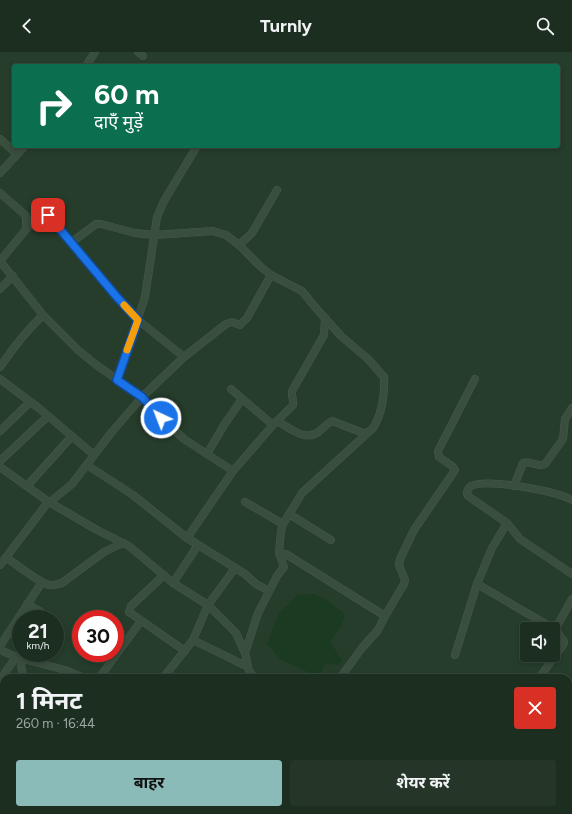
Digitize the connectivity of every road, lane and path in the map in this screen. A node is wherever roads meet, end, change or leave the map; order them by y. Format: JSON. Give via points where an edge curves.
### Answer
{"nodes":[{"id":1,"x":95,"y":52,"type":"edge"},
{"id":2,"x":87,"y":64,"type":"edge"},
{"id":3,"x":0,"y":139,"type":"edge"},
{"id":4,"x":23,"y":148,"type":"edge"},
{"id":5,"x":196,"y":148,"type":"edge"},
{"id":6,"x":17,"y":154,"type":"junction"},
{"id":7,"x":0,"y":173,"type":"edge"},
{"id":8,"x":277,"y":190,"type":"dead end"},
{"id":9,"x":0,"y":193,"type":"edge"},
{"id":10,"x":26,"y":229,"type":"junction"},
{"id":11,"x":155,"y":235,"type":"junction"},
{"id":12,"x":72,"y":242,"type":"junction"},
{"id":13,"x":239,"y":245,"type":"junction"},
{"id":14,"x":0,"y":261,"type":"edge"},
{"id":15,"x":272,"y":275,"type":"junction"},
{"id":16,"x":12,"y":276,"type":"junction"},
{"id":17,"x":0,"y":290,"type":"edge"},
{"id":18,"x":43,"y":315,"type":"junction"},
{"id":19,"x":325,"y":318,"type":"junction"},
{"id":20,"x":138,"y":320,"type":"junction"},
{"id":21,"x":184,"y":357,"type":"junction"},
{"id":22,"x":0,"y":367,"type":"edge"},
{"id":23,"x":0,"y":379,"type":"edge"},
{"id":24,"x":475,"y":379,"type":"dead end"},
{"id":25,"x":117,"y":380,"type":"junction"},
{"id":26,"x":231,"y":389,"type":"dead end"},
{"id":27,"x":142,"y":397,"type":"junction"},
{"id":28,"x":242,"y":399,"type":"junction"},
{"id":29,"x":30,"y":402,"type":"junction"},
{"id":30,"x":572,"y":408,"type":"edge"},
{"id":31,"x":48,"y":416,"type":"junction"},
{"id":32,"x":275,"y":423,"type":"junction"},
{"id":33,"x":565,"y":424,"type":"junction"},
{"id":34,"x":572,"y":428,"type":"edge"},
{"id":35,"x":0,"y":431,"type":"edge"},
{"id":36,"x":366,"y":434,"type":"junction"},
{"id":37,"x":72,"y":436,"type":"junction"},
{"id":38,"x":207,"y":454,"type":"junction"},
{"id":39,"x":94,"y":455,"type":"junction"},
{"id":40,"x":0,"y":461,"type":"edge"},
{"id":41,"x":87,"y":465,"type":"junction"},
{"id":42,"x":0,"y":467,"type":"edge"},
{"id":43,"x":233,"y":471,"type":"junction"},
{"id":44,"x":27,"y":486,"type":"junction"},
{"id":45,"x":514,"y":486,"type":"junction"},
{"id":46,"x":572,"y":500,"type":"edge"},
{"id":47,"x":49,"y":502,"type":"junction"},
{"id":48,"x":245,"y":502,"type":"dead end"},
{"id":49,"x":289,"y":514,"type":"junction"},
{"id":50,"x":507,"y":523,"type":"junction"},
{"id":51,"x":283,"y":524,"type":"junction"},
{"id":52,"x":187,"y":538,"type":"junction"},
{"id":53,"x":331,"y":540,"type":"dead end"},
{"id":54,"x":123,"y":543,"type":"junction"},
{"id":55,"x":198,"y":545,"type":"junction"},
{"id":56,"x":279,"y":553,"type":"junction"},
{"id":57,"x":6,"y":558,"type":"junction"},
{"id":58,"x":0,"y":565,"type":"edge"},
{"id":59,"x":235,"y":568,"type":"junction"},
{"id":60,"x":572,"y":574,"type":"edge"},
{"id":61,"x":164,"y":575,"type":"junction"},
{"id":62,"x":42,"y":582,"type":"junction"},
{"id":63,"x":173,"y":583,"type":"junction"},
{"id":64,"x":477,"y":584,"type":"junction"},
{"id":65,"x":269,"y":591,"type":"junction"},
{"id":66,"x":572,"y":599,"type":"edge"},
{"id":67,"x":27,"y":604,"type":"junction"},
{"id":68,"x":208,"y":605,"type":"junction"},
{"id":69,"x":38,"y":610,"type":"edge"},
{"id":70,"x":385,"y":616,"type":"junction"},
{"id":71,"x":141,"y":621,"type":"junction"},
{"id":72,"x":542,"y":622,"type":"edge"},
{"id":73,"x":559,"y":622,"type":"edge"},
{"id":74,"x":560,"y":635,"type":"edge"},
{"id":75,"x":193,"y":640,"type":"junction"},
{"id":76,"x":0,"y":646,"type":"edge"},
{"id":77,"x":560,"y":649,"type":"edge"},
{"id":78,"x":0,"y":650,"type":"edge"},
{"id":79,"x":185,"y":651,"type":"junction"},
{"id":80,"x":245,"y":653,"type":"junction"},
{"id":81,"x":12,"y":655,"type":"edge"},
{"id":82,"x":455,"y":655,"type":"dead end"},
{"id":83,"x":16,"y":662,"type":"edge"},
{"id":84,"x":20,"y":662,"type":"edge"},
{"id":85,"x":35,"y":662,"type":"edge"},
{"id":86,"x":551,"y":662,"type":"edge"},
{"id":87,"x":248,"y":667,"type":"junction"},
{"id":88,"x":5,"y":674,"type":"edge"},
{"id":89,"x":22,"y":674,"type":"edge"},
{"id":90,"x":74,"y":674,"type":"edge"},
{"id":91,"x":102,"y":674,"type":"edge"},
{"id":92,"x":166,"y":674,"type":"edge"},
{"id":93,"x":252,"y":674,"type":"edge"},
{"id":94,"x":343,"y":674,"type":"edge"},
{"id":95,"x":543,"y":674,"type":"edge"}],
"edges":[{"from":1,"to":2,"type":"street"},
{"from":3,"to":6,"type":"street"},
{"from":4,"to":6,"type":"street"},
{"from":5,"to":11,"type":"street","via":[[164,201],[157,217]]},
{"from":6,"to":7,"type":"street"},
{"from":8,"to":13,"type":"street","via":[[252,233]]},
{"from":9,"to":10,"type":"street","via":[[26,216]]},
{"from":10,"to":12,"type":"street","via":[[37,216],[45,213]]},
{"from":10,"to":14,"type":"street"},
{"from":11,"to":12,"type":"street","via":[[96,224]]},
{"from":11,"to":13,"type":"street","via":[[213,231],[226,235]]},
{"from":11,"to":20,"type":"street","via":[[145,297]]},
{"from":12,"to":20,"type":"street"},
{"from":13,"to":15,"type":"street","via":[[261,268]]},
{"from":14,"to":16,"type":"street"},
{"from":15,"to":19,"type":"street","via":[[302,291]]},
{"from":15,"to":21,"type":"street","via":[[243,323],[240,325],[229,322]]},
{"from":16,"to":17,"type":"street"},
{"from":16,"to":18,"type":"street"},
{"from":18,"to":22,"type":"street","via":[[27,329]]},
{"from":18,"to":25,"type":"street","via":[[78,350]]},
{"from":19,"to":32,"type":"street","via":[[324,334],[292,391],[293,405]]},
{"from":19,"to":36,"type":"street","via":[[384,377],[381,410],[377,422]]},
{"from":20,"to":21,"type":"street"},
{"from":20,"to":25,"type":"street"},
{"from":21,"to":27,"type":"street"},
{"from":23,"to":29,"type":"street"},
{"from":24,"to":70,"type":"street","via":[[438,451],[439,457],[455,470],[414,530],[399,562],[404,584]]},
{"from":25,"to":27,"type":"street"},
{"from":26,"to":28,"type":"street"},
{"from":27,"to":38,"type":"street","via":[[184,439]]},
{"from":27,"to":39,"type":"street"},
{"from":28,"to":32,"type":"street"},
{"from":28,"to":38,"type":"street"},
{"from":29,"to":31,"type":"street"},
{"from":29,"to":35,"type":"street"},
{"from":30,"to":33,"type":"street","via":[[565,419]]},
{"from":31,"to":37,"type":"street"},
{"from":31,"to":40,"type":"street"},
{"from":32,"to":36,"type":"street","via":[[305,435],[314,435],[332,422]]},
{"from":32,"to":43,"type":"street"},
{"from":33,"to":34,"type":"street"},
{"from":33,"to":45,"type":"street","via":[[563,439],[544,464],[540,466],[523,463]]},
{"from":36,"to":49,"type":"street","via":[[302,493]]},
{"from":37,"to":39,"type":"street"},
{"from":37,"to":44,"type":"street"},
{"from":38,"to":43,"type":"street"},
{"from":39,"to":41,"type":"street"},
{"from":41,"to":47,"type":"street","via":[[72,484]]},
{"from":41,"to":52,"type":"street","via":[[133,496]]},
{"from":42,"to":44,"type":"street"},
{"from":43,"to":52,"type":"street"},
{"from":44,"to":47,"type":"street"},
{"from":45,"to":46,"type":"street","via":[[532,488]]},
{"from":45,"to":50,"type":"street","via":[[478,484],[469,488],[467,494]]},
{"from":47,"to":54,"type":"street"},
{"from":47,"to":57,"type":"street"},
{"from":48,"to":51,"type":"street"},
{"from":49,"to":51,"type":"street"},
{"from":49,"to":53,"type":"street"},
{"from":50,"to":60,"type":"street","via":[[520,539]]},
{"from":50,"to":64,"type":"street","via":[[492,548]]},
{"from":51,"to":56,"type":"street"},
{"from":52,"to":55,"type":"street"},
{"from":54,"to":61,"type":"street"},
{"from":54,"to":62,"type":"street","via":[[104,552],[62,583],[50,585]]},
{"from":55,"to":59,"type":"street"},
{"from":55,"to":63,"type":"street"},
{"from":56,"to":65,"type":"street","via":[[284,567]]},
{"from":56,"to":70,"type":"street","via":[[286,554]]},
{"from":57,"to":58,"type":"street"},
{"from":57,"to":62,"type":"street"},
{"from":59,"to":65,"type":"street"},
{"from":59,"to":68,"type":"street"},
{"from":61,"to":63,"type":"street"},
{"from":61,"to":71,"type":"street","via":[[131,606],[129,612]]},
{"from":62,"to":67,"type":"street"},
{"from":63,"to":68,"type":"street"},
{"from":64,"to":72,"type":"street"},
{"from":64,"to":82,"type":"street"},
{"from":65,"to":80,"type":"street","via":[[258,613]]},
{"from":66,"to":73,"type":"street"},
{"from":67,"to":69,"type":"street"},
{"from":67,"to":76,"type":"street"},
{"from":68,"to":75,"type":"street"},
{"from":68,"to":80,"type":"street","via":[[236,633]]},
{"from":70,"to":94,"type":"street","via":[[378,630]]},
{"from":71,"to":79,"type":"street"},
{"from":71,"to":91,"type":"street"},
{"from":74,"to":77,"type":"street","via":[[564,642]]},
{"from":75,"to":79,"type":"street"},
{"from":75,"to":87,"type":"street"},
{"from":78,"to":81,"type":"street"},
{"from":79,"to":92,"type":"street"},
{"from":80,"to":87,"type":"street"},
{"from":83,"to":88,"type":"street"},
{"from":84,"to":89,"type":"street"},
{"from":85,"to":90,"type":"street"},
{"from":86,"to":95,"type":"street"},
{"from":87,"to":93,"type":"street"}]}
